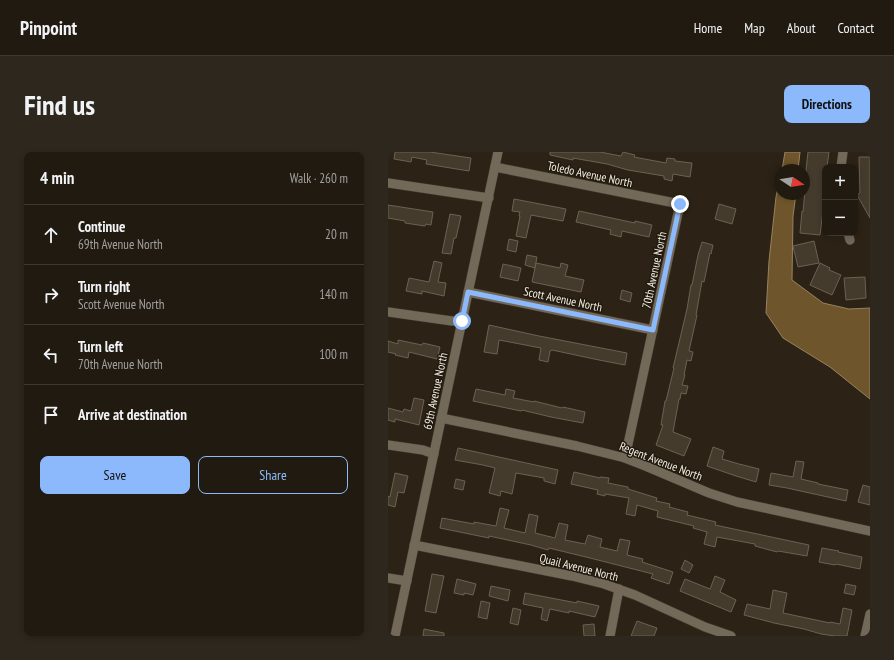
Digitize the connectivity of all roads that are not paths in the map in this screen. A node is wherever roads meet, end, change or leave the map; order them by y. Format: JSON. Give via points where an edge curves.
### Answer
{"nodes":[{"id":1,"x":498,"y":152,"type":"edge"},
{"id":2,"x":843,"y":152,"type":"edge"},
{"id":3,"x":841,"y":164,"type":"edge"},
{"id":4,"x":495,"y":167,"type":"junction"},
{"id":5,"x":388,"y":182,"type":"edge"},
{"id":6,"x":489,"y":198,"type":"junction"},
{"id":7,"x":680,"y":204,"type":"joint"},
{"id":8,"x":468,"y":292,"type":"junction"},
{"id":9,"x":388,"y":312,"type":"edge"},
{"id":10,"x":462,"y":321,"type":"junction"},
{"id":11,"x":653,"y":330,"type":"junction"},
{"id":12,"x":441,"y":418,"type":"junction"},
{"id":13,"x":388,"y":445,"type":"edge"},
{"id":14,"x":434,"y":454,"type":"junction"},
{"id":15,"x":625,"y":458,"type":"junction"},
{"id":16,"x":870,"y":531,"type":"edge"},
{"id":17,"x":414,"y":545,"type":"junction"},
{"id":18,"x":388,"y":578,"type":"edge"},
{"id":19,"x":406,"y":581,"type":"junction"},
{"id":20,"x":619,"y":589,"type":"junction"},
{"id":21,"x":870,"y":614,"type":"edge"},
{"id":22,"x":395,"y":636,"type":"edge"},
{"id":23,"x":610,"y":636,"type":"edge"},
{"id":24,"x":731,"y":636,"type":"edge"},
{"id":25,"x":865,"y":636,"type":"edge"}],
"edges":[{"from":1,"to":4,"type":"street","name":"69th Avenue North"},
{"from":2,"to":3,"type":"street"},
{"from":4,"to":6,"type":"street","name":"69th Avenue North"},
{"from":4,"to":7,"type":"street","name":"Toledo Avenue North"},
{"from":5,"to":6,"type":"street"},
{"from":6,"to":8,"type":"street","name":"69th Avenue North"},
{"from":7,"to":11,"type":"street","name":"70th Avenue North"},
{"from":8,"to":10,"type":"street","name":"69th Avenue North"},
{"from":8,"to":11,"type":"street","name":"Scott Avenue North"},
{"from":9,"to":10,"type":"street"},
{"from":10,"to":12,"type":"street","name":"69th Avenue North"},
{"from":11,"to":15,"type":"street","name":"70th Avenue North"},
{"from":12,"to":14,"type":"street","name":"69th Avenue North"},
{"from":12,"to":15,"type":"street","name":"Regent Avenue North"},
{"from":13,"to":14,"type":"street"},
{"from":14,"to":17,"type":"street","name":"69th Avenue North"},
{"from":15,"to":16,"type":"street","name":"Regent Avenue North","via":[[737,502]]},
{"from":17,"to":19,"type":"street","name":"69th Avenue North"},
{"from":17,"to":20,"type":"street","name":"Quail Avenue North","via":[[572,576]]},
{"from":18,"to":19,"type":"street"},
{"from":19,"to":22,"type":"street","name":"69th Avenue North"},
{"from":20,"to":23,"type":"street"},
{"from":20,"to":24,"type":"street","name":"Quail Avenue North"},
{"from":21,"to":25,"type":"street"}]}
